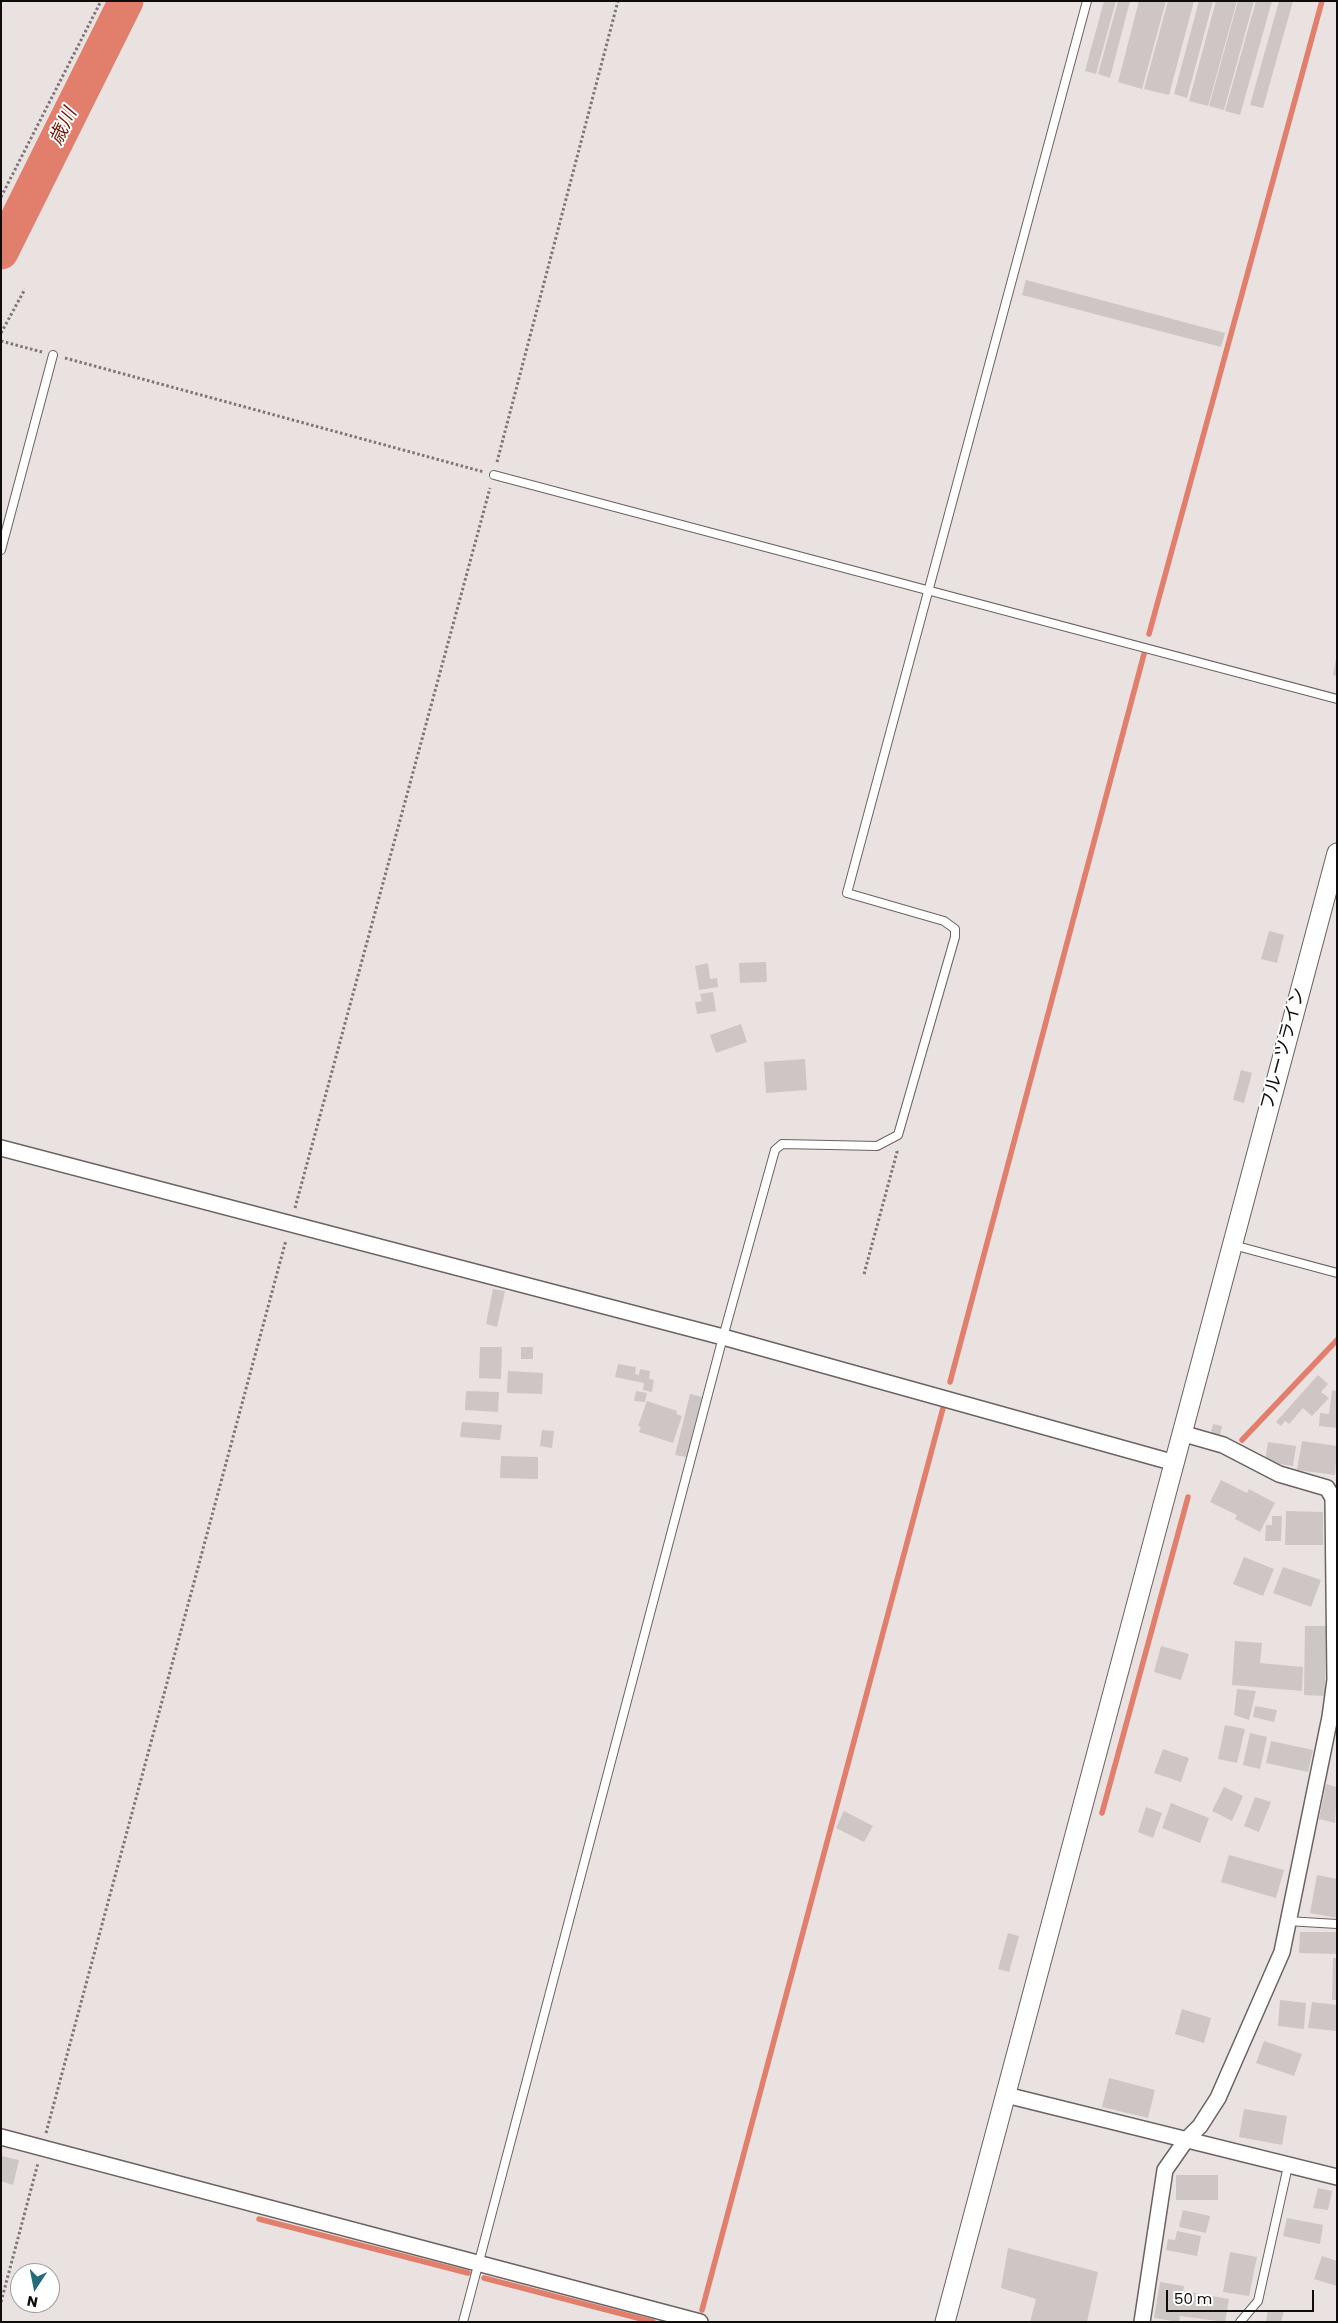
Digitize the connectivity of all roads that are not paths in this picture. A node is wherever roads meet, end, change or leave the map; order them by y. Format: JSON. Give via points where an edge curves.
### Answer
{"nodes":[{"id":1,"x":1088,"y":1,"type":"edge"},
{"id":2,"x":53,"y":355,"type":"road end"},
{"id":3,"x":494,"y":475,"type":"road end"},
{"id":4,"x":1,"y":550,"type":"edge"},
{"id":5,"x":930,"y":590,"type":"junction"},
{"id":6,"x":1337,"y":698,"type":"edge"},
{"id":7,"x":1337,"y":853,"type":"edge"},
{"id":8,"x":1,"y":1148,"type":"edge"},
{"id":9,"x":1231,"y":1244,"type":"junction"},
{"id":10,"x":1337,"y":1273,"type":"edge"},
{"id":11,"x":723,"y":1337,"type":"junction"},
{"id":12,"x":1181,"y":1433,"type":"junction"},
{"id":13,"x":1175,"y":1462,"type":"junction"},
{"id":14,"x":1287,"y":1921,"type":"junction"},
{"id":15,"x":1337,"y":1924,"type":"edge"},
{"id":16,"x":1006,"y":2094,"type":"junction"},
{"id":17,"x":1,"y":2137,"type":"edge"},
{"id":18,"x":1186,"y":2140,"type":"junction"},
{"id":19,"x":1288,"y":2166,"type":"junction"},
{"id":20,"x":1337,"y":2178,"type":"edge"},
{"id":21,"x":478,"y":2263,"type":"junction"},
{"id":22,"x":463,"y":2322,"type":"edge"},
{"id":23,"x":700,"y":2322,"type":"edge"},
{"id":24,"x":945,"y":2322,"type":"edge"},
{"id":25,"x":1142,"y":2322,"type":"edge"},
{"id":26,"x":1240,"y":2322,"type":"edge"}],
"edges":[{"from":1,"to":5,"type":"lane"},
{"from":2,"to":4,"type":"lane"},
{"from":3,"to":5,"type":"lane"},
{"from":5,"to":6,"type":"lane"},
{"from":5,"to":11,"type":"lane","via":[[848,893],[944,921],[955,929],[955,937],[898,1135],[877,1146],[782,1144],[775,1150]]},
{"from":7,"to":9,"type":"street","name":"フルーツライン"},
{"from":8,"to":11,"type":"street"},
{"from":9,"to":10,"type":"lane"},
{"from":9,"to":12,"type":"street","name":"フルーツライン"},
{"from":11,"to":13,"type":"street"},
{"from":11,"to":21,"type":"lane"},
{"from":12,"to":13,"type":"street","name":"フルーツライン"},
{"from":12,"to":14,"type":"street","via":[[1223,1445],[1272,1470],[1328,1488],[1333,1498],[1335,1680]]},
{"from":13,"to":16,"type":"street","name":"フルーツライン"},
{"from":14,"to":15,"type":"lane"},
{"from":14,"to":18,"type":"street","via":[[1282,1952],[1224,2085],[1200,2126]]},
{"from":16,"to":18,"type":"street"},
{"from":16,"to":24,"type":"street","name":"フルーツライン"},
{"from":17,"to":21,"type":"street"},
{"from":18,"to":19,"type":"street"},
{"from":18,"to":25,"type":"street","via":[[1165,2170]]},
{"from":19,"to":20,"type":"street"},
{"from":19,"to":26,"type":"lane","via":[[1258,2301]]},
{"from":21,"to":22,"type":"lane"},
{"from":21,"to":23,"type":"street"}]}
